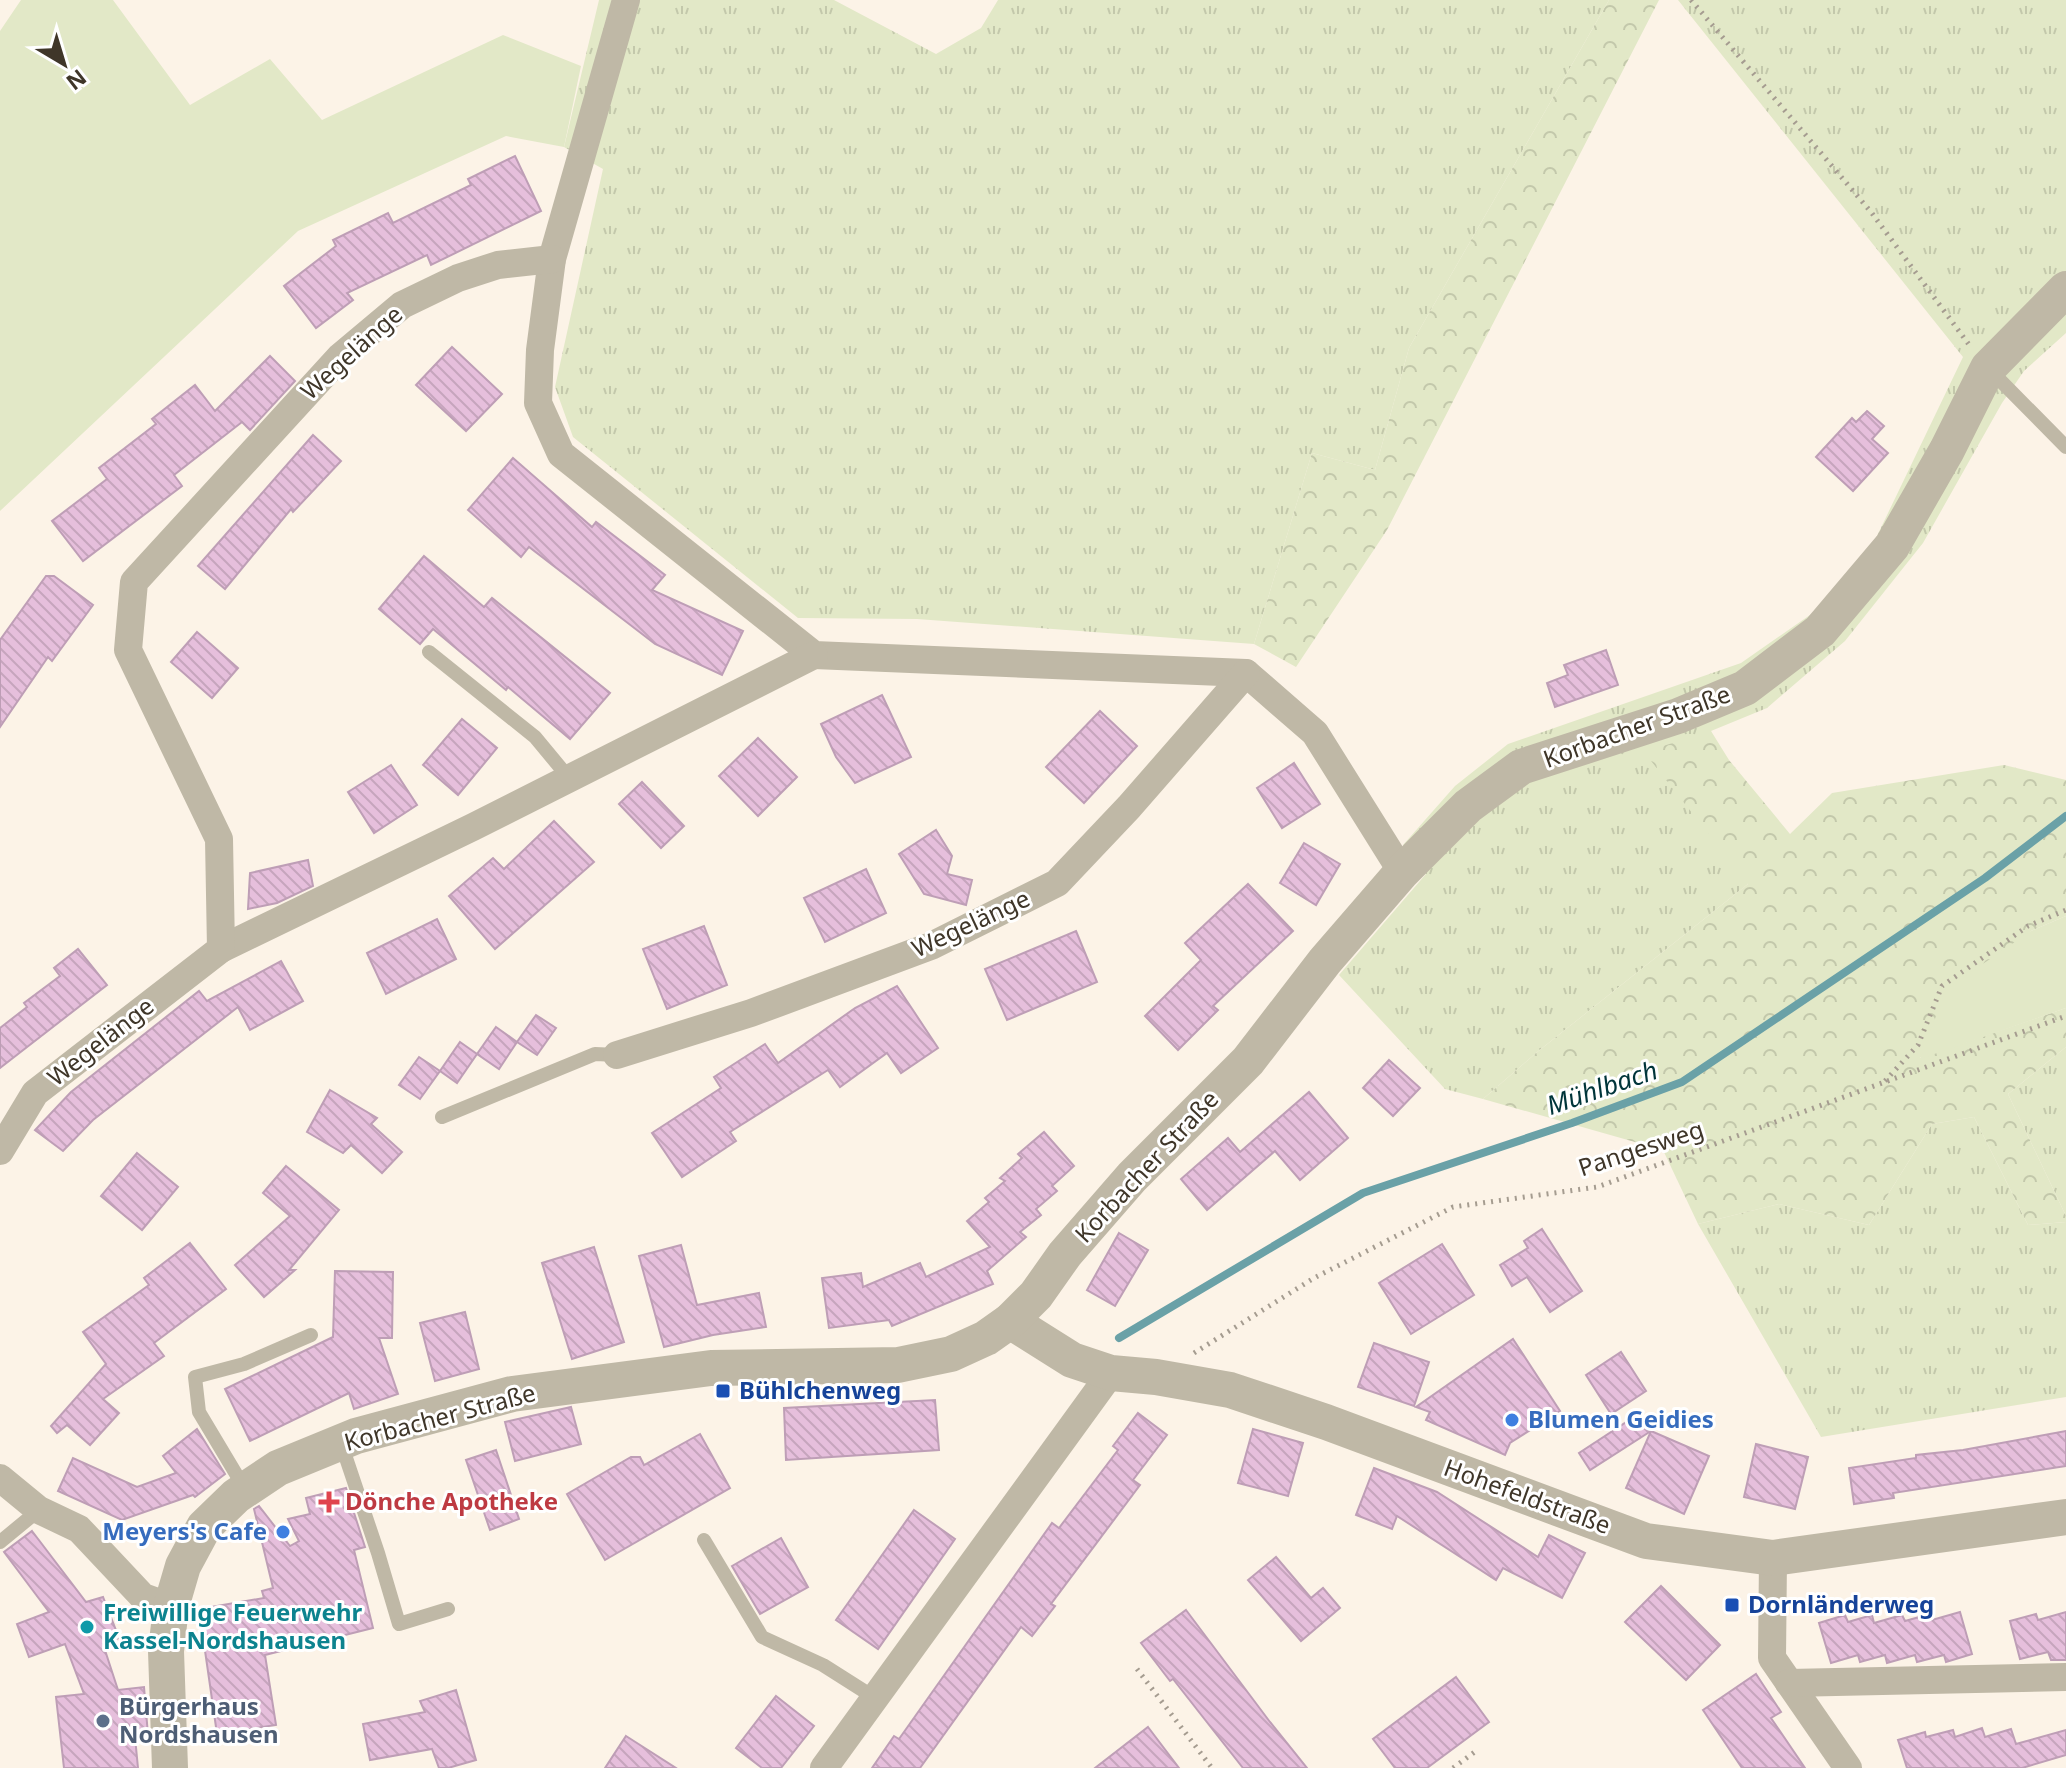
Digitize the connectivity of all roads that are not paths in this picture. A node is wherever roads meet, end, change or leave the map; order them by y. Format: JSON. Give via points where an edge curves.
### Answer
{"nodes":[{"id":1,"x":626,"y":0,"type":"edge"},
{"id":2,"x":552,"y":259,"type":"junction"},
{"id":3,"x":2066,"y":289,"type":"edge"},
{"id":4,"x":1988,"y":368,"type":"junction"},
{"id":5,"x":2066,"y":447,"type":"edge"},
{"id":6,"x":429,"y":652,"type":"dead end"},
{"id":7,"x":814,"y":655,"type":"junction"},
{"id":8,"x":1246,"y":673,"type":"junction"},
{"id":9,"x":569,"y":778,"type":"junction"},
{"id":10,"x":1402,"y":872,"type":"junction"},
{"id":11,"x":221,"y":949,"type":"junction"},
{"id":12,"x":617,"y":1055,"type":"joint"},
{"id":13,"x":442,"y":1117,"type":"dead end"},
{"id":14,"x":0,"y":1151,"type":"edge"},
{"id":15,"x":1010,"y":1321,"type":"junction"},
{"id":16,"x":311,"y":1335,"type":"dead end"},
{"id":17,"x":1111,"y":1373,"type":"junction"},
{"id":18,"x":341,"y":1443,"type":"junction"},
{"id":19,"x":0,"y":1478,"type":"edge"},
{"id":20,"x":246,"y":1489,"type":"junction"},
{"id":21,"x":39,"y":1510,"type":"junction"},
{"id":22,"x":2066,"y":1517,"type":"edge"},
{"id":23,"x":704,"y":1540,"type":"dead end"},
{"id":24,"x":0,"y":1542,"type":"edge"},
{"id":25,"x":1773,"y":1558,"type":"junction"},
{"id":26,"x":171,"y":1607,"type":"junction"},
{"id":27,"x":448,"y":1609,"type":"dead end"},
{"id":28,"x":2066,"y":1677,"type":"edge"},
{"id":29,"x":1789,"y":1683,"type":"junction"},
{"id":30,"x":875,"y":1698,"type":"junction"},
{"id":31,"x":170,"y":1768,"type":"edge"},
{"id":32,"x":824,"y":1768,"type":"edge"},
{"id":33,"x":1848,"y":1768,"type":"edge"}],
"edges":[{"from":1,"to":2,"type":"street"},
{"from":2,"to":7,"type":"street","via":[[538,403],[561,454]]},
{"from":2,"to":11,"type":"street","name":"Wegelänge","via":[[498,265],[402,305],[340,357],[134,582],[128,650],[219,839]]},
{"from":3,"to":4,"type":"street","name":"Korbacher Straße"},
{"from":4,"to":5,"type":"lane"},
{"from":4,"to":10,"type":"street","name":"Korbacher Straße","via":[[1892,546],[1820,631],[1745,688],[1678,716],[1521,767],[1468,806]]},
{"from":6,"to":9,"type":"lane","via":[[535,737]]},
{"from":7,"to":8,"type":"street","name":"Wegelänge"},
{"from":7,"to":9,"type":"street","name":"Wegelänge"},
{"from":8,"to":10,"type":"street","via":[[1315,733]]},
{"from":8,"to":12,"type":"street","name":"Wegelänge","via":[[1057,883],[931,946],[751,1013]]},
{"from":9,"to":11,"type":"street","name":"Wegelänge"},
{"from":10,"to":15,"type":"street","name":"Korbacher Straße","via":[[1248,1061],[1132,1177]]},
{"from":11,"to":14,"type":"street","name":"Wegelänge","via":[[35,1093]]},
{"from":12,"to":13,"type":"lane","via":[[595,1054]]},
{"from":15,"to":17,"type":"street","name":"Hohefeldstraße","via":[[1072,1360]]},
{"from":15,"to":18,"type":"street","name":"Korbacher Straße","via":[[951,1354],[898,1365],[711,1368],[512,1394]]},
{"from":16,"to":20,"type":"lane","via":[[244,1364],[195,1377],[199,1412]]},
{"from":17,"to":25,"type":"street","name":"Hohefeldstraße","via":[[1230,1390],[1646,1541]]},
{"from":17,"to":30,"type":"street"},
{"from":18,"to":20,"type":"street","name":"Korbacher Straße","via":[[278,1468]]},
{"from":18,"to":27,"type":"lane","via":[[399,1624]]},
{"from":19,"to":21,"type":"street"},
{"from":20,"to":26,"type":"street","name":"Korbacher Straße","via":[[204,1527],[183,1566]]},
{"from":21,"to":24,"type":"lane"},
{"from":21,"to":26,"type":"street","via":[[79,1529],[143,1597]]},
{"from":22,"to":25,"type":"street","name":"Hohefeldstraße"},
{"from":23,"to":30,"type":"lane","via":[[762,1637],[823,1665]]},
{"from":25,"to":29,"type":"street","via":[[1772,1658]]},
{"from":26,"to":31,"type":"street","name":"Korbacher Straße","via":[[166,1651]]},
{"from":28,"to":29,"type":"street"},
{"from":29,"to":33,"type":"street"},
{"from":30,"to":32,"type":"street"}]}
